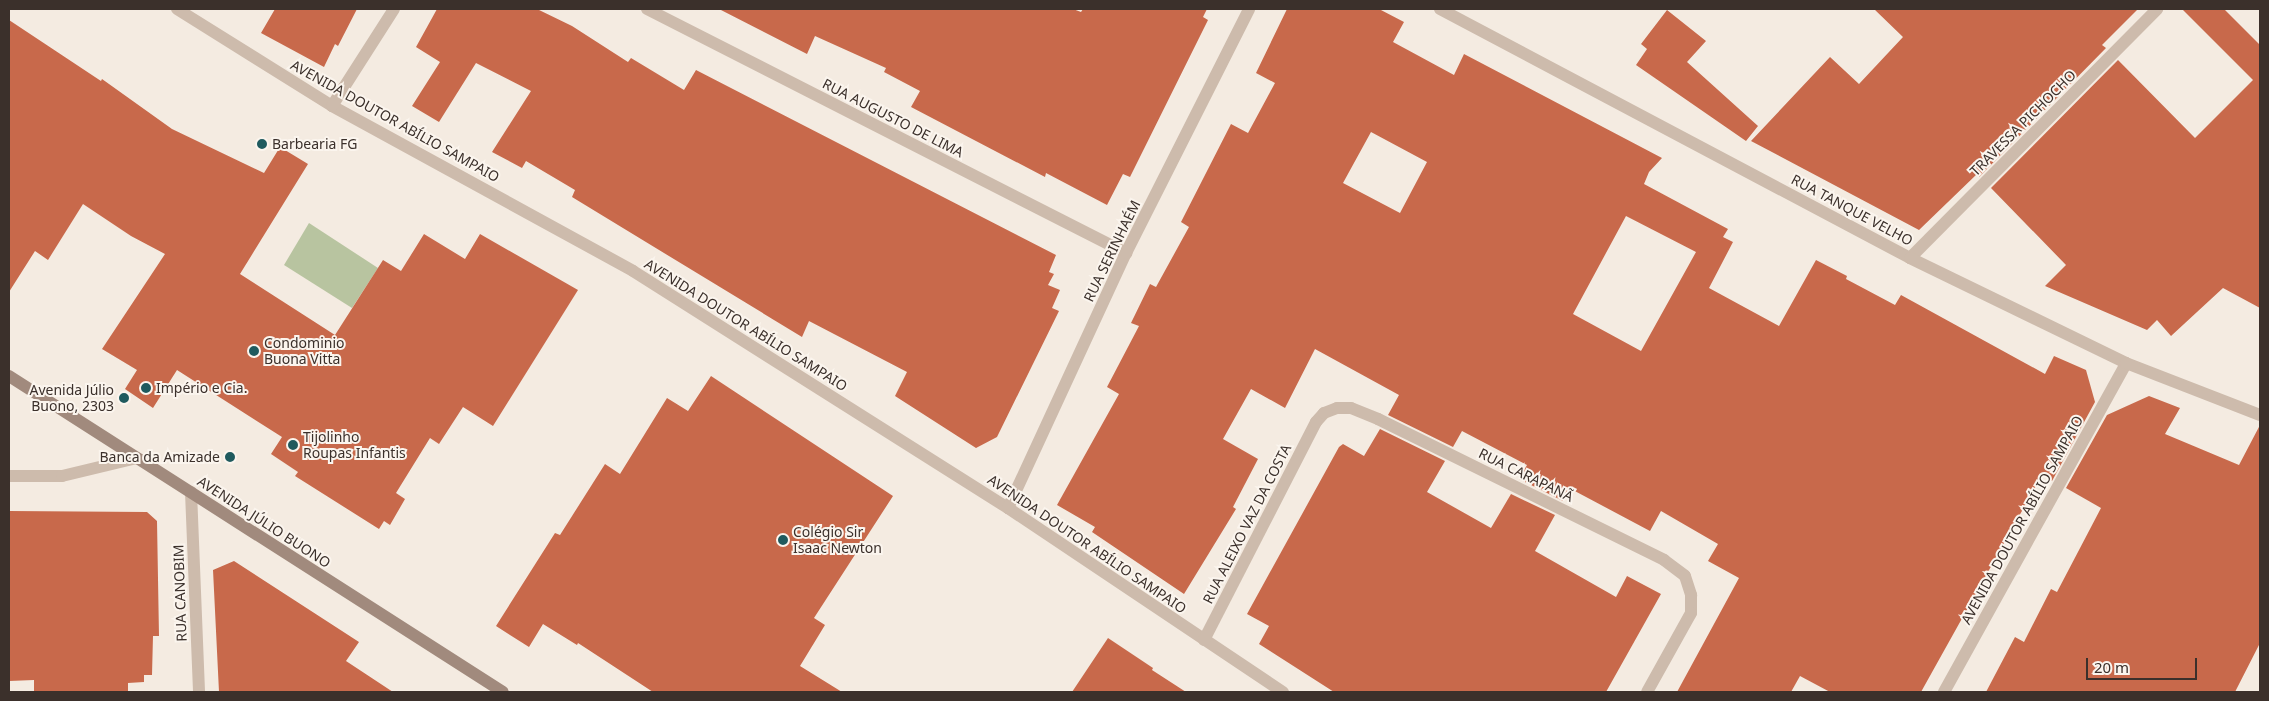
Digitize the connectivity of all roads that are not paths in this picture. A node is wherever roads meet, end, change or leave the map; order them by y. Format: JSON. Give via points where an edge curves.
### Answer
{"nodes":[{"id":1,"x":177,"y":9,"type":"edge"},
{"id":2,"x":394,"y":9,"type":"edge"},
{"id":3,"x":647,"y":9,"type":"edge"},
{"id":4,"x":1250,"y":9,"type":"edge"},
{"id":5,"x":1440,"y":9,"type":"edge"},
{"id":6,"x":2157,"y":9,"type":"edge"},
{"id":7,"x":332,"y":106,"type":"junction"},
{"id":8,"x":1126,"y":254,"type":"junction"},
{"id":9,"x":1910,"y":258,"type":"junction"},
{"id":10,"x":2126,"y":363,"type":"junction"},
{"id":11,"x":9,"y":376,"type":"edge"},
{"id":12,"x":2260,"y":415,"type":"edge"},
{"id":13,"x":1316,"y":422,"type":"joint"},
{"id":14,"x":137,"y":458,"type":"junction"},
{"id":15,"x":9,"y":476,"type":"edge"},
{"id":16,"x":191,"y":492,"type":"junction"},
{"id":17,"x":1008,"y":508,"type":"junction"},
{"id":18,"x":1204,"y":640,"type":"junction"},
{"id":19,"x":199,"y":692,"type":"edge"},
{"id":20,"x":503,"y":692,"type":"edge"},
{"id":21,"x":1283,"y":692,"type":"edge"},
{"id":22,"x":1647,"y":692,"type":"edge"},
{"id":23,"x":1944,"y":692,"type":"edge"}],
"edges":[{"from":1,"to":7,"type":"street","name":"AVENIDA DOUTOR ABÍLIO SAMPAIO"},
{"from":2,"to":7,"type":"street"},
{"from":3,"to":8,"type":"street","name":"RUA AUGUSTO DE LIMA"},
{"from":4,"to":8,"type":"street","name":"RUA SERINHAÉM"},
{"from":5,"to":9,"type":"street","name":"RUA TANQUE VELHO"},
{"from":6,"to":9,"type":"street","name":"TRAVESSA PICHOCHO"},
{"from":7,"to":17,"type":"street","name":"AVENIDA DOUTOR ABÍLIO SAMPAIO","via":[[633,270]]},
{"from":8,"to":17,"type":"street","name":"RUA SERINHAÉM"},
{"from":9,"to":10,"type":"street","name":"RUA TANQUE VELHO"},
{"from":10,"to":12,"type":"street","name":"RUA TANQUE VELHO"},
{"from":10,"to":23,"type":"street","name":"AVENIDA DOUTOR ABÍLIO SAMPAIO"},
{"from":11,"to":14,"type":"main road","name":"AVENIDA JÚLIO BUONO"},
{"from":13,"to":18,"type":"street","name":"RUA ALEIXO VAZ DA COSTA"},
{"from":13,"to":22,"type":"street","name":"RUA CARAPANÃ","via":[[1324,413],[1337,408],[1351,408],[1378,419],[1664,560],[1685,576],[1691,595],[1691,613]]},
{"from":14,"to":15,"type":"street","via":[[62,476]]},
{"from":14,"to":16,"type":"main road","name":"AVENIDA JÚLIO BUONO"},
{"from":16,"to":19,"type":"street","name":"RUA CANOBIM"},
{"from":16,"to":20,"type":"main road","name":"AVENIDA JÚLIO BUONO"},
{"from":17,"to":18,"type":"street","name":"AVENIDA DOUTOR ABÍLIO SAMPAIO"},
{"from":18,"to":21,"type":"street","name":"AVENIDA DOUTOR ABÍLIO SAMPAIO"}]}
